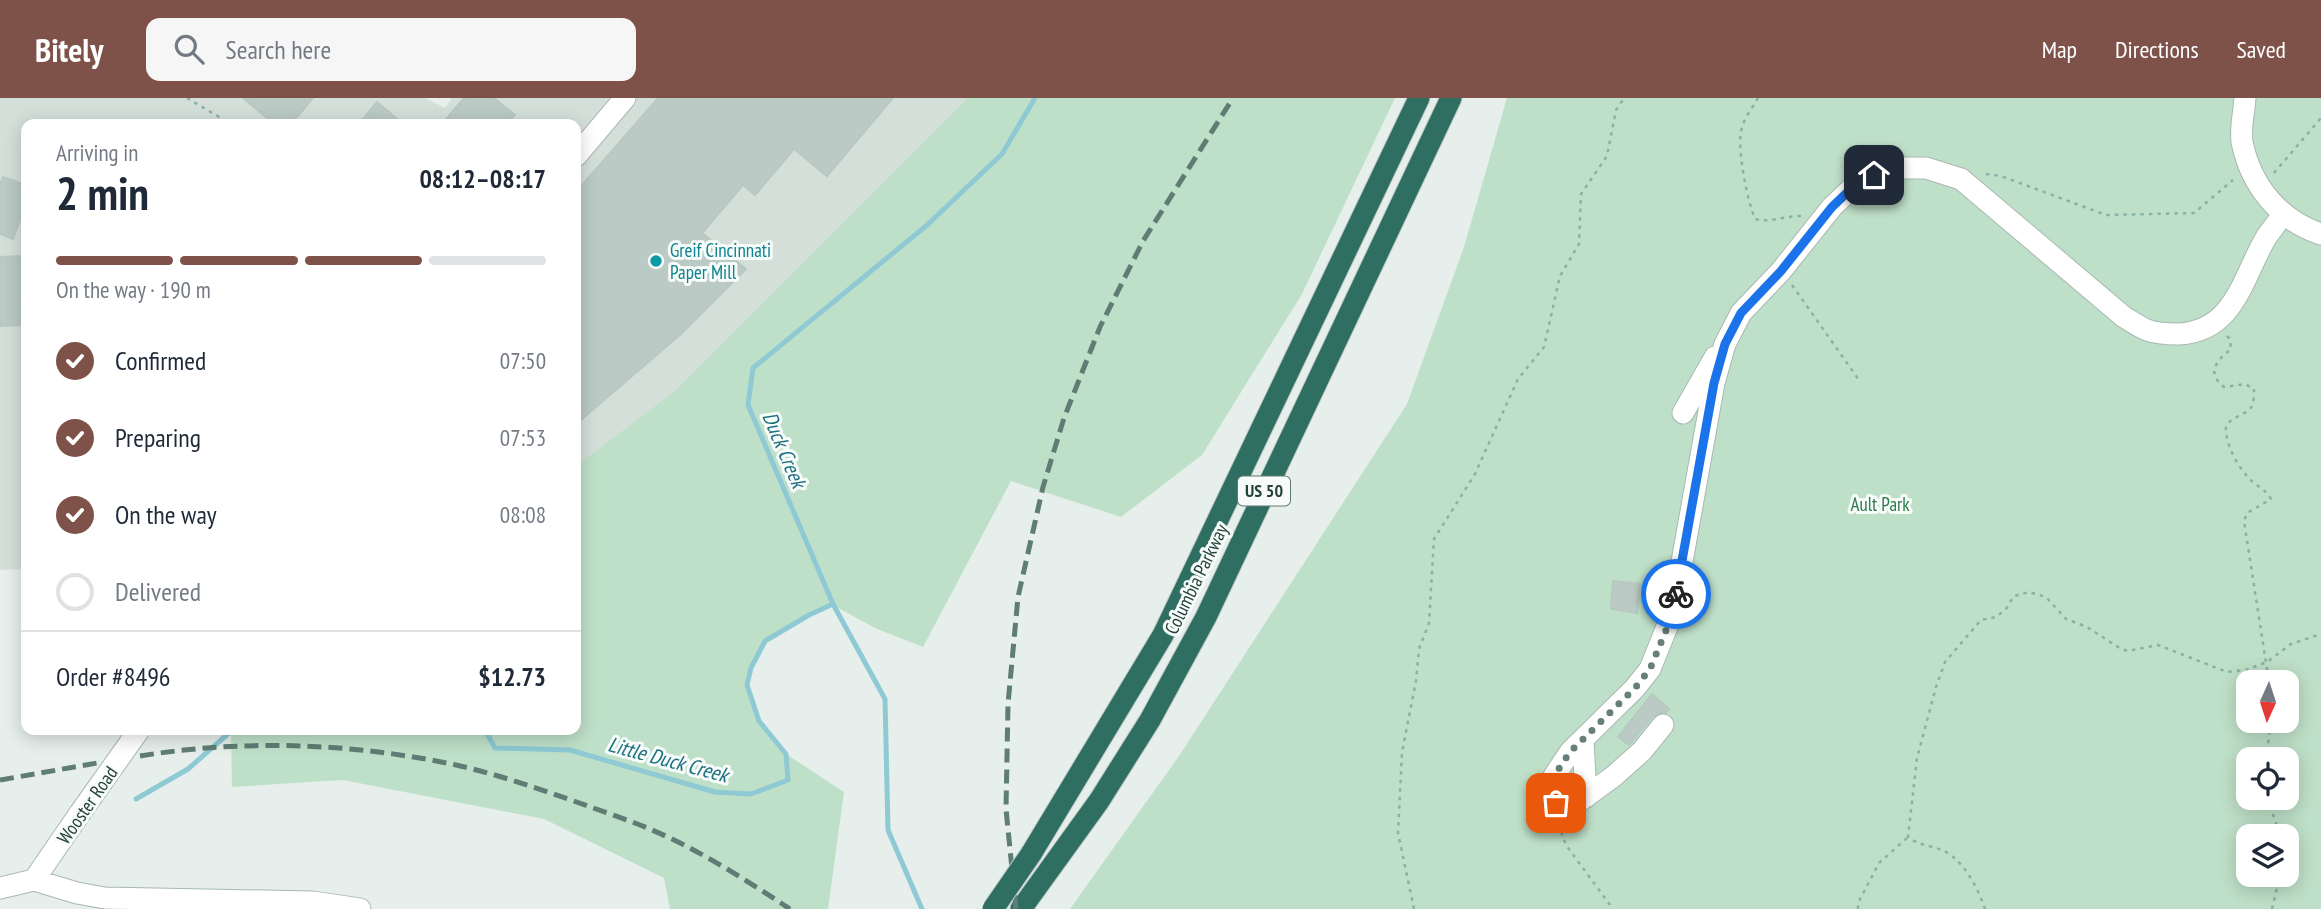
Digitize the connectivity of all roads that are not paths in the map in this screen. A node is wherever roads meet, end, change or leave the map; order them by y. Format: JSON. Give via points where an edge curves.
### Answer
{"nodes":[{"id":1,"x":625,"y":98,"type":"edge"},
{"id":2,"x":1419,"y":98,"type":"edge"},
{"id":3,"x":1451,"y":98,"type":"edge"},
{"id":4,"x":2245,"y":98,"type":"edge"},
{"id":5,"x":581,"y":150,"type":"edge"},
{"id":6,"x":2283,"y":214,"type":"junction"},
{"id":7,"x":2321,"y":234,"type":"edge"},
{"id":8,"x":1725,"y":344,"type":"junction"},
{"id":9,"x":1683,"y":413,"type":"dead end"},
{"id":10,"x":1663,"y":725,"type":"dead end"},
{"id":11,"x":135,"y":735,"type":"edge"},
{"id":12,"x":1583,"y":740,"type":"junction"},
{"id":13,"x":1586,"y":797,"type":"junction"},
{"id":14,"x":34,"y":880,"type":"junction"},
{"id":15,"x":0,"y":888,"type":"edge"},
{"id":16,"x":360,"y":909,"type":"edge"},
{"id":17,"x":993,"y":909,"type":"edge"},
{"id":18,"x":1021,"y":909,"type":"edge"}],
"edges":[{"from":1,"to":5,"type":"street"},
{"from":2,"to":17,"type":"highway","name":"Columbia Parkway","number":"US 50","bridge":true,"via":[[1164,635],[1088,764]]},
{"from":3,"to":18,"type":"highway","name":"Columbia Parkway","number":"US 50","via":[[1206,617],[1099,801]]},
{"from":4,"to":6,"type":"street","via":[[2242,140],[2250,168]]},
{"from":6,"to":7,"type":"street","via":[[2302,228]]},
{"from":6,"to":8,"type":"street","via":[[2240,293],[2224,313],[2207,328],[2169,334],[2148,331],[2115,310],[1961,179],[1926,168],[1898,168],[1853,187],[1741,313]]},
{"from":8,"to":9,"type":"street"},
{"from":8,"to":12,"type":"street","via":[[1675,600],[1661,644],[1635,688]]},
{"from":10,"to":13,"type":"street","via":[[1642,751]]},
{"from":11,"to":14,"type":"street","name":"Wooster Road","bridge":true},
{"from":12,"to":13,"type":"street"},
{"from":12,"to":13,"type":"street","via":[[1554,776],[1551,794],[1556,803],[1567,806]]},
{"from":14,"to":15,"type":"street"},
{"from":14,"to":16,"type":"street","via":[[105,898],[313,902]]}]}
